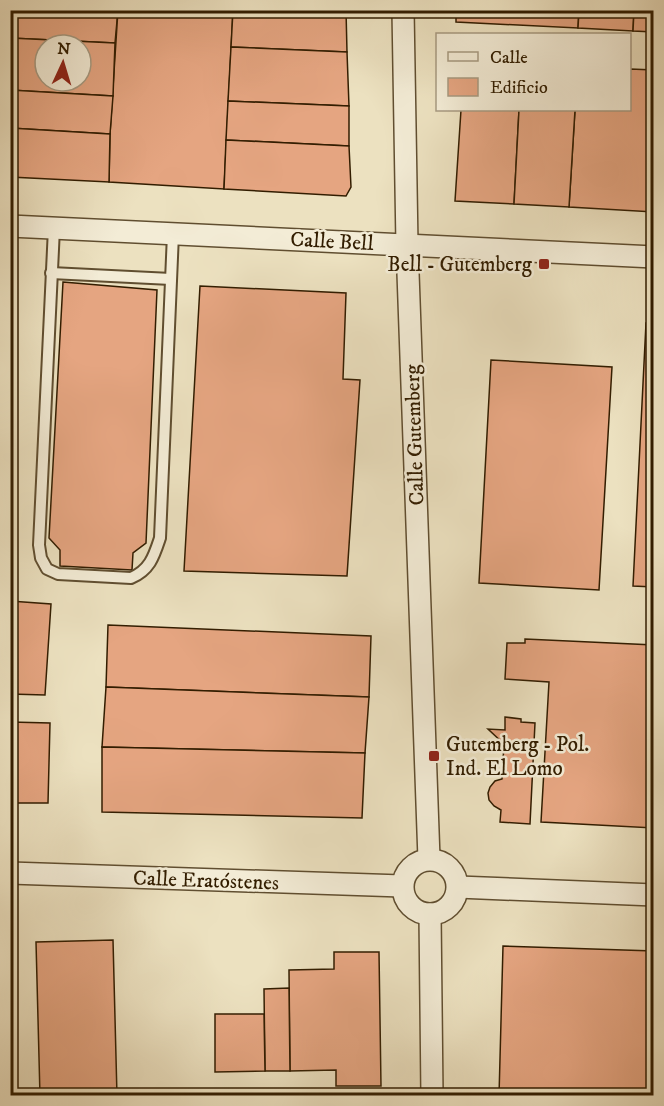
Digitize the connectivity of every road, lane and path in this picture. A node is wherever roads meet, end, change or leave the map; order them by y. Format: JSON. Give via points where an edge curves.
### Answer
{"nodes":[{"id":1,"x":403,"y":10,"type":"edge"},
{"id":2,"x":10,"y":226,"type":"edge"},
{"id":3,"x":54,"y":228,"type":"junction"},
{"id":4,"x":173,"y":234,"type":"junction"},
{"id":5,"x":407,"y":245,"type":"junction"},
{"id":6,"x":654,"y":257,"type":"edge"},
{"id":7,"x":51,"y":273,"type":"junction"},
{"id":8,"x":171,"y":279,"type":"junction"},
{"id":9,"x":429,"y":859,"type":"junction"},
{"id":10,"x":10,"y":873,"type":"edge"},
{"id":11,"x":402,"y":886,"type":"junction"},
{"id":12,"x":458,"y":887,"type":"junction"},
{"id":13,"x":654,"y":895,"type":"edge"},
{"id":14,"x":430,"y":914,"type":"junction"},
{"id":15,"x":432,"y":1095,"type":"edge"}],
"edges":[{"from":1,"to":5,"type":"street","name":"Calle Gutemberg"},
{"from":2,"to":3,"type":"street","name":"Calle Bell"},
{"from":3,"to":4,"type":"street","name":"Calle Bell"},
{"from":3,"to":7,"type":"lane"},
{"from":4,"to":5,"type":"street","name":"Calle Bell"},
{"from":4,"to":8,"type":"lane"},
{"from":5,"to":6,"type":"street","name":"Calle Bell"},
{"from":5,"to":9,"type":"street","name":"Calle Gutemberg"},
{"from":7,"to":8,"type":"lane"},
{"from":7,"to":8,"type":"lane","via":[[41,558],[47,569],[58,574],[131,578],[150,562],[160,538]]},
{"from":9,"to":11,"type":"street","via":[[412,866]]},
{"from":9,"to":12,"type":"street","via":[[446,864]]},
{"from":10,"to":11,"type":"street","name":"Calle Eratóstenes"},
{"from":11,"to":14,"type":"street","via":[[412,908]]},
{"from":12,"to":13,"type":"street"},
{"from":12,"to":14,"type":"street","via":[[446,909]]},
{"from":14,"to":15,"type":"street"}]}
